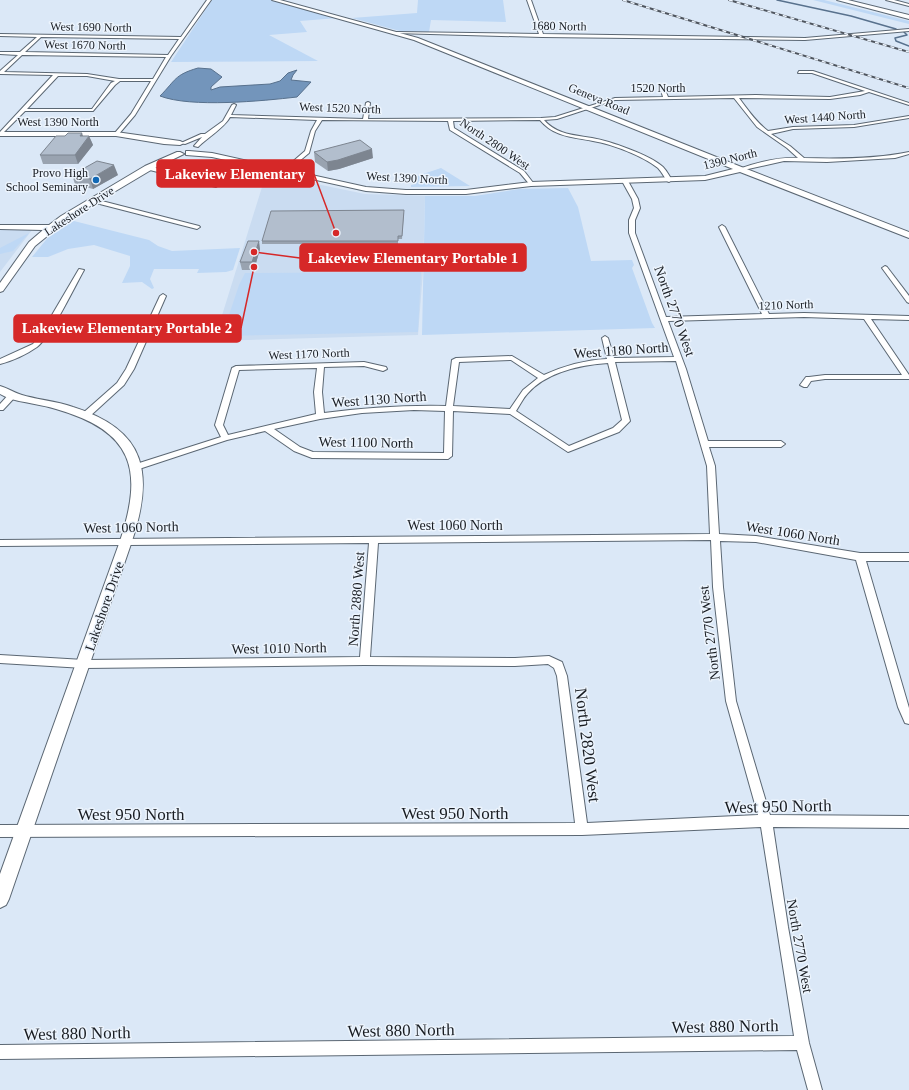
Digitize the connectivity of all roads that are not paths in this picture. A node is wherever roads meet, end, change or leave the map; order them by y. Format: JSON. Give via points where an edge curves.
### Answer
{"nodes":[{"id":1,"x":209,"y":0,"type":"edge"},
{"id":2,"x":274,"y":0,"type":"edge"},
{"id":3,"x":529,"y":0,"type":"edge"},
{"id":4,"x":840,"y":0,"type":"edge"},
{"id":5,"x":860,"y":0,"type":"edge"},
{"id":6,"x":888,"y":0,"type":"edge"},
{"id":7,"x":909,"y":5,"type":"edge"},
{"id":8,"x":909,"y":12,"type":"edge"},
{"id":9,"x":909,"y":17,"type":"edge"},
{"id":10,"x":909,"y":30,"type":"edge"},
{"id":11,"x":397,"y":33,"type":"junction"},
{"id":12,"x":0,"y":35,"type":"edge"},
{"id":13,"x":40,"y":36,"type":"junction"},
{"id":14,"x":542,"y":36,"type":"junction"},
{"id":15,"x":182,"y":38,"type":"junction"},
{"id":16,"x":0,"y":53,"type":"edge"},
{"id":17,"x":21,"y":54,"type":"junction"},
{"id":18,"x":169,"y":56,"type":"junction"},
{"id":19,"x":799,"y":72,"type":"dead end"},
{"id":20,"x":0,"y":73,"type":"edge"},
{"id":21,"x":56,"y":74,"type":"junction"},
{"id":22,"x":119,"y":80,"type":"junction"},
{"id":23,"x":155,"y":80,"type":"junction"},
{"id":24,"x":662,"y":87,"type":"dead end"},
{"id":25,"x":868,"y":91,"type":"junction"},
{"id":26,"x":735,"y":96,"type":"junction"},
{"id":27,"x":666,"y":98,"type":"junction"},
{"id":28,"x":368,"y":103,"type":"dead end"},
{"id":29,"x":909,"y":104,"type":"edge"},
{"id":30,"x":234,"y":105,"type":"dead end"},
{"id":31,"x":588,"y":108,"type":"junction"},
{"id":32,"x":22,"y":110,"type":"junction"},
{"id":33,"x":229,"y":116,"type":"junction"},
{"id":34,"x":909,"y":117,"type":"edge"},
{"id":35,"x":320,"y":119,"type":"junction"},
{"id":36,"x":541,"y":119,"type":"junction"},
{"id":37,"x":365,"y":120,"type":"junction"},
{"id":38,"x":450,"y":120,"type":"junction"},
{"id":39,"x":215,"y":129,"type":"junction"},
{"id":40,"x":767,"y":133,"type":"junction"},
{"id":41,"x":0,"y":134,"type":"edge"},
{"id":42,"x":116,"y":134,"type":"junction"},
{"id":43,"x":181,"y":143,"type":"junction"},
{"id":44,"x":196,"y":147,"type":"junction"},
{"id":45,"x":169,"y":151,"type":"junction"},
{"id":46,"x":189,"y":153,"type":"junction"},
{"id":47,"x":180,"y":154,"type":"junction"},
{"id":48,"x":908,"y":154,"type":"edge"},
{"id":49,"x":212,"y":155,"type":"junction"},
{"id":50,"x":803,"y":160,"type":"junction"},
{"id":51,"x":151,"y":166,"type":"junction"},
{"id":52,"x":741,"y":170,"type":"junction"},
{"id":53,"x":285,"y":171,"type":"junction"},
{"id":54,"x":669,"y":180,"type":"junction"},
{"id":55,"x":625,"y":181,"type":"junction"},
{"id":56,"x":531,"y":184,"type":"junction"},
{"id":57,"x":216,"y":185,"type":"dead end"},
{"id":58,"x":94,"y":201,"type":"junction"},
{"id":59,"x":0,"y":226,"type":"edge"},
{"id":60,"x":197,"y":227,"type":"dead end"},
{"id":61,"x":722,"y":227,"type":"dead end"},
{"id":62,"x":51,"y":228,"type":"junction"},
{"id":63,"x":909,"y":235,"type":"edge"},
{"id":64,"x":885,"y":268,"type":"dead end"},
{"id":65,"x":81,"y":270,"type":"dead end"},
{"id":66,"x":0,"y":289,"type":"edge"},
{"id":67,"x":163,"y":296,"type":"dead end"},
{"id":68,"x":909,"y":301,"type":"edge"},
{"id":69,"x":767,"y":317,"type":"junction"},
{"id":70,"x":867,"y":318,"type":"junction"},
{"id":71,"x":909,"y":318,"type":"edge"},
{"id":72,"x":663,"y":319,"type":"junction"},
{"id":73,"x":605,"y":338,"type":"dead end"},
{"id":74,"x":678,"y":359,"type":"junction"},
{"id":75,"x":612,"y":361,"type":"junction"},
{"id":76,"x":0,"y":362,"type":"edge"},
{"id":77,"x":321,"y":365,"type":"junction"},
{"id":78,"x":383,"y":369,"type":"dead end"},
{"id":79,"x":543,"y":378,"type":"junction"},
{"id":80,"x":804,"y":385,"type":"dead end"},
{"id":81,"x":0,"y":389,"type":"edge"},
{"id":82,"x":13,"y":395,"type":"junction"},
{"id":83,"x":0,"y":408,"type":"edge"},
{"id":84,"x":449,"y":409,"type":"junction"},
{"id":85,"x":512,"y":412,"type":"junction"},
{"id":86,"x":86,"y":415,"type":"junction"},
{"id":87,"x":320,"y":416,"type":"junction"},
{"id":88,"x":266,"y":428,"type":"junction"},
{"id":89,"x":226,"y":438,"type":"junction"},
{"id":90,"x":705,"y":444,"type":"junction"},
{"id":91,"x":780,"y":444,"type":"dead end"},
{"id":92,"x":136,"y":467,"type":"junction"},
{"id":93,"x":715,"y":537,"type":"junction"},
{"id":94,"x":374,"y":539,"type":"junction"},
{"id":95,"x":126,"y":541,"type":"junction"},
{"id":96,"x":0,"y":543,"type":"edge"},
{"id":97,"x":860,"y":557,"type":"junction"},
{"id":98,"x":909,"y":557,"type":"edge"},
{"id":99,"x":0,"y":659,"type":"edge"},
{"id":100,"x":365,"y":661,"type":"junction"},
{"id":101,"x":84,"y":664,"type":"junction"},
{"id":102,"x":558,"y":665,"type":"joint"},
{"id":103,"x":909,"y":719,"type":"edge"},
{"id":104,"x":766,"y":821,"type":"junction"},
{"id":105,"x":909,"y":822,"type":"edge"},
{"id":106,"x":582,"y":829,"type":"junction"},
{"id":107,"x":0,"y":831,"type":"edge"},
{"id":108,"x":25,"y":832,"type":"junction"},
{"id":109,"x":0,"y":899,"type":"edge"},
{"id":110,"x":802,"y":1043,"type":"junction"},
{"id":111,"x":0,"y":1052,"type":"edge"},
{"id":112,"x":815,"y":1090,"type":"edge"}],
"edges":[{"from":1,"to":15,"type":"street"},
{"from":2,"to":11,"type":"street","name":"Geneva Road"},
{"from":3,"to":14,"type":"street"},
{"from":4,"to":9,"type":"highway"},
{"from":5,"to":8,"type":"highway"},
{"from":6,"to":7,"type":"street"},
{"from":10,"to":14,"type":"street","name":"1680 North","via":[[787,39]]},
{"from":11,"to":14,"type":"street","name":"1680 North"},
{"from":11,"to":31,"type":"street","name":"Geneva Road"},
{"from":12,"to":13,"type":"street","name":"West 1690 North"},
{"from":13,"to":15,"type":"street","name":"West 1690 North"},
{"from":13,"to":17,"type":"street"},
{"from":15,"to":18,"type":"street"},
{"from":16,"to":17,"type":"street","name":"West 1670 North"},
{"from":17,"to":18,"type":"street","name":"West 1670 North"},
{"from":17,"to":20,"type":"street"},
{"from":18,"to":23,"type":"street"},
{"from":19,"to":25,"type":"street","via":[[812,72]]},
{"from":20,"to":21,"type":"street"},
{"from":21,"to":22,"type":"street"},
{"from":21,"to":32,"type":"street"},
{"from":22,"to":23,"type":"street"},
{"from":22,"to":32,"type":"street","via":[[93,110]]},
{"from":23,"to":42,"type":"street","via":[[133,115]]},
{"from":24,"to":27,"type":"street"},
{"from":25,"to":26,"type":"street","name":"1520 North","via":[[830,98]]},
{"from":25,"to":29,"type":"street"},
{"from":26,"to":27,"type":"street","name":"1520 North"},
{"from":26,"to":40,"type":"street","via":[[757,125]]},
{"from":27,"to":31,"type":"street","name":"1520 North","via":[[615,99]]},
{"from":28,"to":37,"type":"street"},
{"from":30,"to":33,"type":"street"},
{"from":31,"to":36,"type":"street","name":"1520 North","via":[[555,118]]},
{"from":31,"to":52,"type":"street","name":"Geneva Road"},
{"from":32,"to":41,"type":"street"},
{"from":33,"to":35,"type":"street","name":"West 1520 North"},
{"from":33,"to":39,"type":"street"},
{"from":34,"to":40,"type":"street","name":"West 1440 North","via":[[854,126],[793,128]]},
{"from":35,"to":37,"type":"street","name":"West 1520 North"},
{"from":35,"to":53,"type":"street","via":[[306,152]]},
{"from":36,"to":38,"type":"street","name":"1520 North"},
{"from":36,"to":54,"type":"street","via":[[550,130],[599,141],[654,163]]},
{"from":37,"to":38,"type":"street","name":"West 1520 North"},
{"from":38,"to":56,"type":"street","name":"North 2800 West","via":[[452,129],[522,172]]},
{"from":39,"to":43,"type":"street"},
{"from":39,"to":44,"type":"street"},
{"from":40,"to":50,"type":"street","via":[[791,147]]},
{"from":41,"to":42,"type":"street","name":"West 1390 North"},
{"from":42,"to":43,"type":"street","name":"West 1390 North"},
{"from":42,"to":45,"type":"street","name":"West 1390 North","via":[[159,145]]},
{"from":43,"to":44,"type":"street","name":"West 1390 North","via":[[191,143]]},
{"from":43,"to":45,"type":"street","name":"Lakeshore Drive","via":[[171,147]]},
{"from":44,"to":46,"type":"street"},
{"from":44,"to":49,"type":"street","name":"West 1390 North"},
{"from":45,"to":47,"type":"street","name":"West 1390 North"},
{"from":45,"to":51,"type":"street","name":"Lakeshore Drive"},
{"from":46,"to":47,"type":"street","name":"West 1390 North"},
{"from":46,"to":49,"type":"street","name":"West 1390 North"},
{"from":47,"to":51,"type":"street","name":"Lakeshore Drive"},
{"from":48,"to":50,"type":"street","name":"1390 North"},
{"from":49,"to":53,"type":"street","name":"West 1390 North"},
{"from":50,"to":52,"type":"street","name":"1390 North","via":[[784,159]]},
{"from":51,"to":57,"type":"street"},
{"from":51,"to":58,"type":"street","name":"Lakeshore Drive"},
{"from":52,"to":54,"type":"street","name":"1390 North","via":[[705,178]]},
{"from":52,"to":63,"type":"street","name":"Geneva Road"},
{"from":53,"to":56,"type":"street","name":"West 1390 North","via":[[385,191],[466,192]]},
{"from":54,"to":55,"type":"street","name":"1390 North"},
{"from":55,"to":56,"type":"street","name":"1390 North"},
{"from":55,"to":72,"type":"street","name":"North 2770 West","via":[[638,208],[632,220],[632,233]]},
{"from":58,"to":60,"type":"street"},
{"from":58,"to":62,"type":"street","name":"Lakeshore Drive"},
{"from":59,"to":62,"type":"street"},
{"from":61,"to":69,"type":"street"},
{"from":62,"to":66,"type":"street","name":"Lakeshore Drive","via":[[32,244]]},
{"from":64,"to":68,"type":"street"},
{"from":65,"to":76,"type":"street","via":[[45,333],[35,345]]},
{"from":67,"to":86,"type":"street","via":[[130,369],[120,384]]},
{"from":69,"to":70,"type":"street","name":"1210 North","via":[[804,315]]},
{"from":69,"to":72,"type":"street","name":"1210 North"},
{"from":70,"to":71,"type":"street","name":"1210 North"},
{"from":70,"to":80,"type":"street","via":[[907,378],[825,377],[809,379]]},
{"from":72,"to":74,"type":"street","name":"North 2770 West"},
{"from":73,"to":75,"type":"street"},
{"from":74,"to":75,"type":"street","name":"West 1180 North"},
{"from":74,"to":90,"type":"street","name":"North 2770 West"},
{"from":75,"to":79,"type":"street","name":"West 1180 North","via":[[573,366]]},
{"from":75,"to":85,"type":"street","via":[[626,421],[616,430],[568,449]]},
{"from":77,"to":78,"type":"street","name":"West 1170 North","via":[[364,364]]},
{"from":77,"to":87,"type":"street","via":[[318,392]]},
{"from":77,"to":89,"type":"street","name":"West 1170 North","via":[[236,368],[219,425]]},
{"from":79,"to":84,"type":"street","via":[[512,358],[456,360]]},
{"from":79,"to":85,"type":"street","name":"West 1180 North","via":[[526,390]]},
{"from":81,"to":82,"type":"street","name":"Lakeshore Drive"},
{"from":82,"to":83,"type":"street"},
{"from":82,"to":86,"type":"street","name":"Lakeshore Drive"},
{"from":84,"to":85,"type":"street","name":"West 1130 North"},
{"from":84,"to":87,"type":"street","name":"West 1130 North","via":[[414,408]]},
{"from":84,"to":88,"type":"street","name":"West 1100 North","via":[[448,456],[312,455],[297,449]]},
{"from":86,"to":92,"type":"street","name":"Lakeshore Drive","via":[[110,428],[122,440],[132,451]]},
{"from":87,"to":88,"type":"street","name":"West 1130 North"},
{"from":88,"to":89,"type":"street","name":"West 1130 North"},
{"from":89,"to":92,"type":"street","name":"West 1130 North"},
{"from":90,"to":91,"type":"street"},
{"from":90,"to":93,"type":"street","name":"North 2770 West","via":[[711,466]]},
{"from":92,"to":95,"type":"street","name":"Lakeshore Drive","via":[[136,510]]},
{"from":93,"to":94,"type":"street","name":"West 1060 North"},
{"from":93,"to":97,"type":"street","name":"West 1060 North","via":[[756,539]]},
{"from":93,"to":104,"type":"street","name":"North 2770 West","via":[[731,701]]},
{"from":94,"to":95,"type":"street","name":"West 1060 North"},
{"from":94,"to":100,"type":"street","name":"North 2880 West"},
{"from":95,"to":96,"type":"street","name":"West 1060 North"},
{"from":95,"to":101,"type":"street","name":"Lakeshore Drive"},
{"from":97,"to":98,"type":"street","name":"West 1060 North"},
{"from":97,"to":103,"type":"street"},
{"from":99,"to":101,"type":"street","name":"West 1010 North"},
{"from":100,"to":101,"type":"street","name":"West 1010 North"},
{"from":100,"to":102,"type":"street","name":"West 1010 North","via":[[549,660]]},
{"from":101,"to":108,"type":"street","name":"Lakeshore Drive"},
{"from":102,"to":106,"type":"street","name":"North 2820 West","via":[[562,676]]},
{"from":104,"to":105,"type":"street","name":"West 950 North"},
{"from":104,"to":106,"type":"street","name":"West 950 North"},
{"from":104,"to":110,"type":"street","name":"North 2770 West"},
{"from":106,"to":108,"type":"street","name":"West 950 North"},
{"from":107,"to":108,"type":"street","name":"West 950 North"},
{"from":108,"to":109,"type":"street","name":"Lakeshore Drive"},
{"from":110,"to":111,"type":"street","name":"West 880 North"},
{"from":110,"to":112,"type":"street","name":"North 2770 West"}]}
